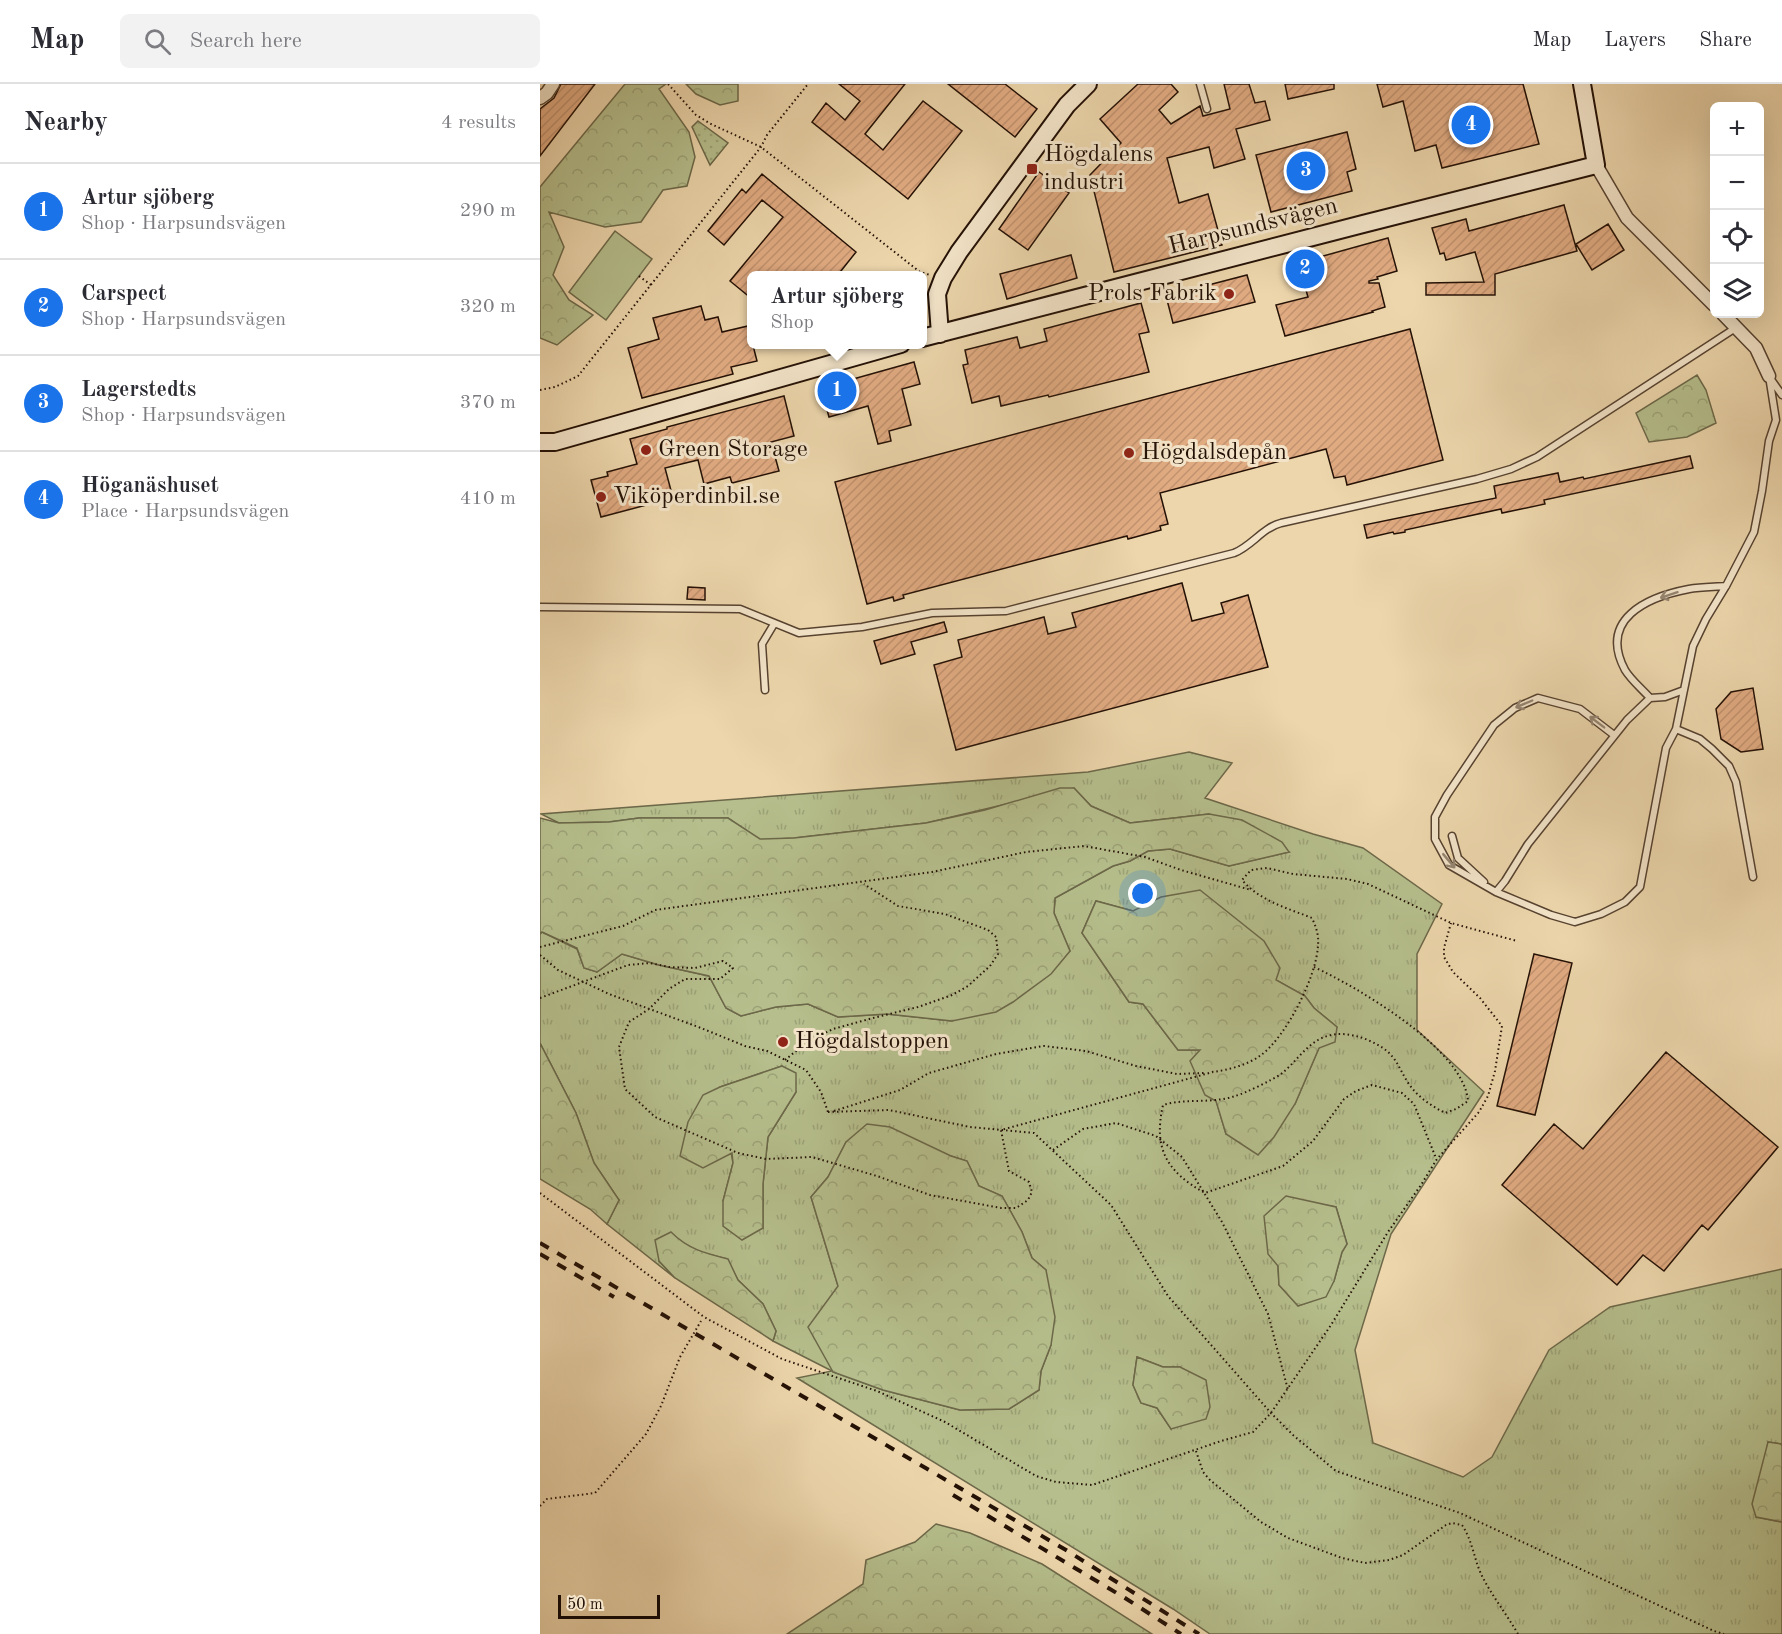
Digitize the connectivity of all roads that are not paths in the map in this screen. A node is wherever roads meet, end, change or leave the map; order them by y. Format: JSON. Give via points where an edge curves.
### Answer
{"nodes":[{"id":1,"x":553,"y":84,"type":"edge"},
{"id":2,"x":1088,"y":84,"type":"edge"},
{"id":3,"x":1200,"y":84,"type":"edge"},
{"id":4,"x":1582,"y":84,"type":"edge"},
{"id":5,"x":540,"y":98,"type":"edge"},
{"id":6,"x":1207,"y":109,"type":"dead end"},
{"id":7,"x":1596,"y":165,"type":"junction"},
{"id":8,"x":1710,"y":301,"type":"edge"},
{"id":9,"x":1727,"y":318,"type":"edge"},
{"id":10,"x":1737,"y":327,"type":"junction"},
{"id":11,"x":940,"y":334,"type":"junction"},
{"id":12,"x":927,"y":338,"type":"edge"},
{"id":13,"x":887,"y":349,"type":"edge"},
{"id":14,"x":1769,"y":376,"type":"junction"},
{"id":15,"x":1782,"y":395,"type":"edge"},
{"id":16,"x":540,"y":442,"type":"edge"},
{"id":17,"x":1726,"y":586,"type":"junction"},
{"id":18,"x":540,"y":607,"type":"edge"},
{"id":19,"x":774,"y":624,"type":"junction"},
{"id":20,"x":765,"y":690,"type":"dead end"},
{"id":21,"x":1684,"y":690,"type":"junction"},
{"id":22,"x":1650,"y":698,"type":"junction"},
{"id":23,"x":1676,"y":729,"type":"junction"},
{"id":24,"x":1614,"y":735,"type":"junction"},
{"id":25,"x":1452,"y":836,"type":"dead end"},
{"id":26,"x":1753,"y":877,"type":"dead end"},
{"id":27,"x":1496,"y":892,"type":"junction"}],
"edges":[{"from":1,"to":5,"type":"street"},
{"from":2,"to":11,"type":"street","via":[[1067,105],[943,278],[937,294]]},
{"from":3,"to":6,"type":"lane"},
{"from":4,"to":7,"type":"street"},
{"from":7,"to":8,"type":"street","via":[[1627,218]]},
{"from":7,"to":11,"type":"street","name":"Harpsundsvägen"},
{"from":9,"to":10,"type":"street"},
{"from":10,"to":14,"type":"street","via":[[1756,348]]},
{"from":10,"to":19,"type":"lane","via":[[1511,470],[1274,525],[1234,553],[1006,611],[932,613],[862,627],[799,633]]},
{"from":11,"to":12,"type":"street","name":"Harpsundsvägen"},
{"from":13,"to":16,"type":"street","via":[[555,442]]},
{"from":14,"to":15,"type":"lane"},
{"from":14,"to":17,"type":"lane","via":[[1776,420],[1754,532]]},
{"from":17,"to":21,"type":"lane","via":[[1693,646]]},
{"from":17,"to":22,"type":"lane","one_way":true,"via":[[1690,589],[1643,604],[1627,616],[1616,636],[1619,654],[1626,671]]},
{"from":18,"to":19,"type":"lane","via":[[740,609]]},
{"from":19,"to":20,"type":"lane","via":[[762,644]]},
{"from":21,"to":22,"type":"lane"},
{"from":21,"to":23,"type":"lane"},
{"from":22,"to":24,"type":"lane"},
{"from":23,"to":26,"type":"lane","via":[[1712,748],[1729,766],[1736,782]]},
{"from":23,"to":27,"type":"lane","via":[[1666,748],[1640,887],[1625,902],[1575,922]]},
{"from":24,"to":27,"type":"lane","via":[[1528,844]]},
{"from":24,"to":27,"type":"lane","one_way":true,"via":[[1580,709],[1538,698],[1515,708],[1494,725],[1435,817],[1434,839],[1449,865]]},
{"from":25,"to":27,"type":"lane","via":[[1458,858]]}]}
